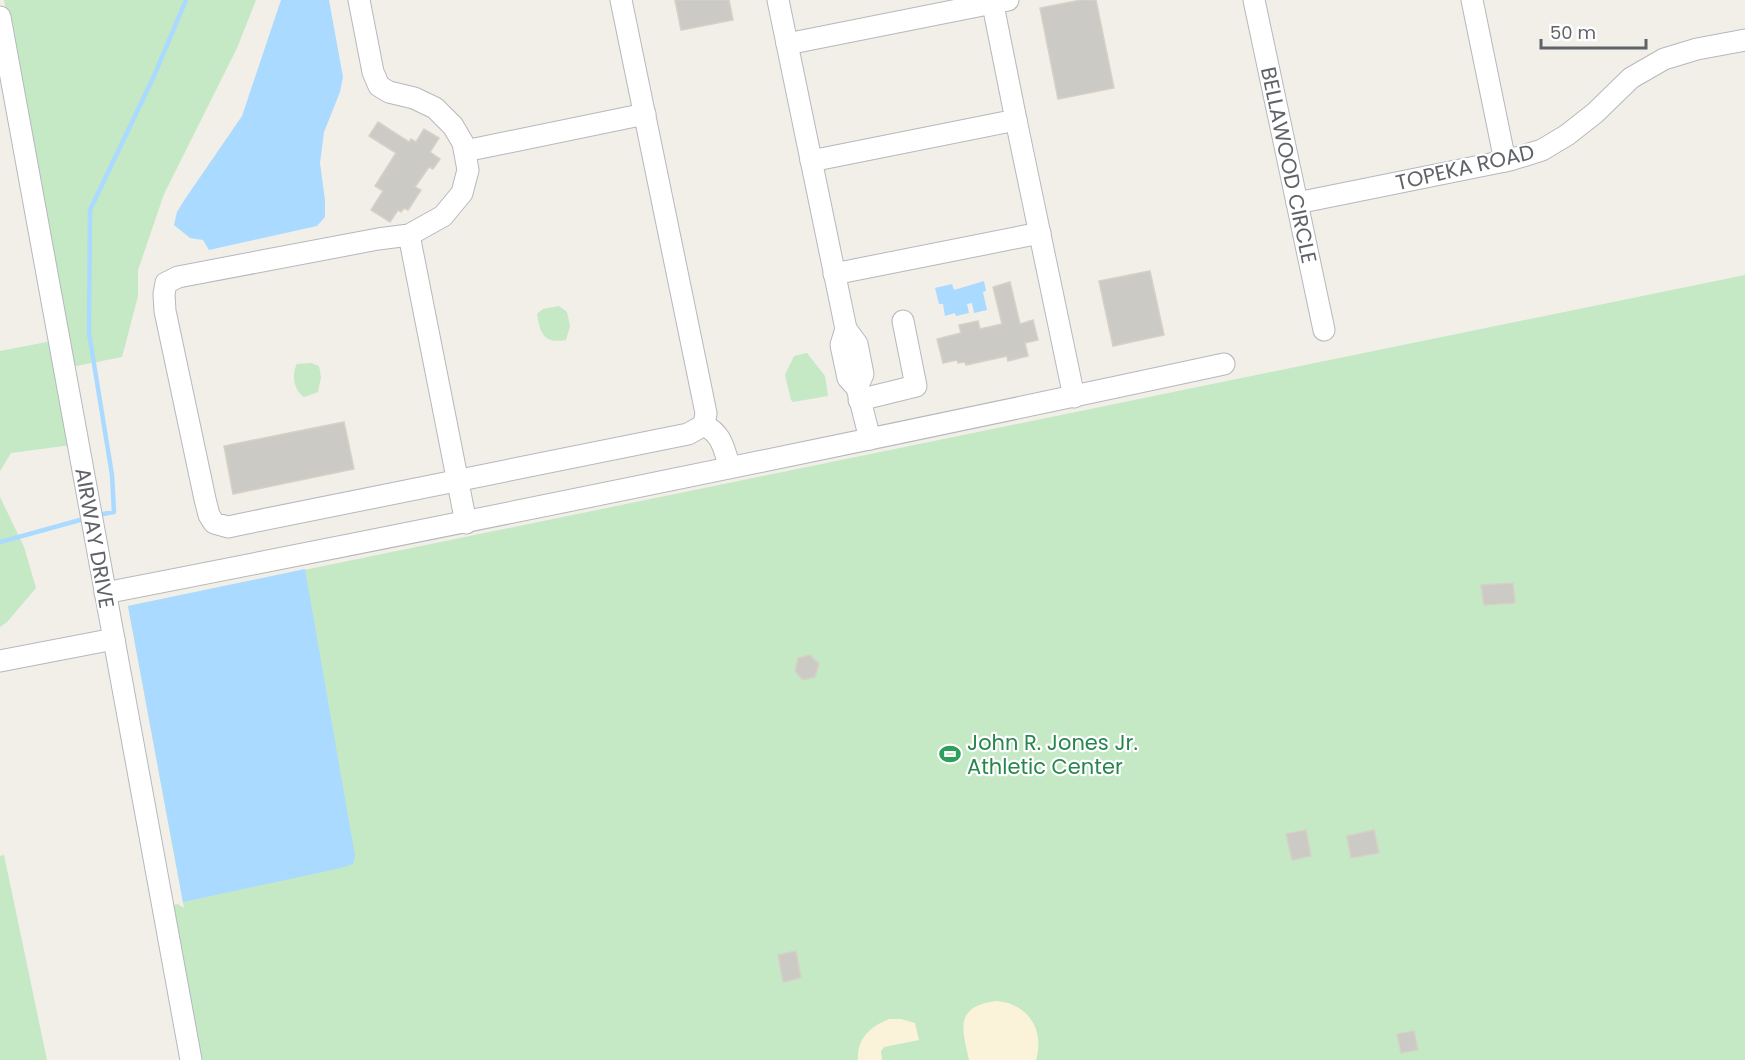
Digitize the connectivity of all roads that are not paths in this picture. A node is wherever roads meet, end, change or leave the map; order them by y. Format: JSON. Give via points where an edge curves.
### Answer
{"nodes":[{"id":1,"x":359,"y":0,"type":"edge"},
{"id":2,"x":621,"y":0,"type":"edge"},
{"id":3,"x":778,"y":0,"type":"edge"},
{"id":4,"x":1254,"y":0,"type":"edge"},
{"id":5,"x":1472,"y":0,"type":"edge"},
{"id":6,"x":997,"y":1,"type":"edge"},
{"id":7,"x":0,"y":17,"type":"edge"},
{"id":8,"x":1745,"y":40,"type":"edge"},
{"id":9,"x":787,"y":44,"type":"junction"},
{"id":10,"x":645,"y":114,"type":"junction"},
{"id":11,"x":1016,"y":120,"type":"junction"},
{"id":12,"x":465,"y":152,"type":"junction"},
{"id":13,"x":811,"y":161,"type":"junction"},
{"id":14,"x":1505,"y":161,"type":"junction"},
{"id":15,"x":1297,"y":203,"type":"junction"},
{"id":16,"x":1040,"y":233,"type":"junction"},
{"id":17,"x":409,"y":235,"type":"junction"},
{"id":18,"x":834,"y":274,"type":"junction"},
{"id":19,"x":903,"y":321,"type":"dead end"},
{"id":20,"x":1324,"y":330,"type":"dead end"},
{"id":21,"x":1224,"y":364,"type":"dead end"},
{"id":22,"x":858,"y":394,"type":"junction"},
{"id":23,"x":1074,"y":397,"type":"junction"},
{"id":24,"x":704,"y":425,"type":"junction"},
{"id":25,"x":870,"y":439,"type":"junction"},
{"id":26,"x":730,"y":467,"type":"junction"},
{"id":27,"x":458,"y":481,"type":"junction"},
{"id":28,"x":466,"y":523,"type":"junction"},
{"id":29,"x":105,"y":593,"type":"junction"},
{"id":30,"x":114,"y":639,"type":"junction"},
{"id":31,"x":0,"y":661,"type":"edge"},
{"id":32,"x":191,"y":1060,"type":"edge"}],
"edges":[{"from":1,"to":12,"type":"street","via":[[379,86],[435,108],[453,126]]},
{"from":2,"to":10,"type":"street"},
{"from":3,"to":9,"type":"street"},
{"from":4,"to":15,"type":"street","name":"BELLAWOOD CIRCLE"},
{"from":5,"to":14,"type":"street"},
{"from":6,"to":9,"type":"street"},
{"from":6,"to":11,"type":"street"},
{"from":7,"to":29,"type":"street","name":"AIRWAY DRIVE"},
{"from":8,"to":14,"type":"street","name":"TOPEKA ROAD","via":[[1664,59],[1630,78],[1567,135],[1542,150]]},
{"from":9,"to":13,"type":"street"},
{"from":10,"to":12,"type":"street"},
{"from":10,"to":24,"type":"street","via":[[706,413]]},
{"from":11,"to":13,"type":"street"},
{"from":11,"to":16,"type":"street"},
{"from":12,"to":17,"type":"street","via":[[468,170],[462,193],[443,216]]},
{"from":13,"to":18,"type":"street"},
{"from":14,"to":15,"type":"street","name":"TOPEKA ROAD"},
{"from":15,"to":20,"type":"street","name":"BELLAWOOD CIRCLE"},
{"from":16,"to":18,"type":"street"},
{"from":16,"to":23,"type":"street"},
{"from":17,"to":27,"type":"street"},
{"from":17,"to":27,"type":"street","via":[[178,277],[166,283],[165,311],[205,499],[214,523],[228,527],[247,524]]},
{"from":18,"to":22,"type":"street","via":[[846,329],[857,344],[863,374]]},
{"from":19,"to":22,"type":"street","via":[[916,386]]},
{"from":21,"to":23,"type":"street"},
{"from":22,"to":25,"type":"street"},
{"from":23,"to":25,"type":"street"},
{"from":24,"to":26,"type":"street","via":[[721,440]]},
{"from":24,"to":27,"type":"street","via":[[688,434]]},
{"from":25,"to":26,"type":"street"},
{"from":26,"to":28,"type":"street"},
{"from":27,"to":28,"type":"street"},
{"from":28,"to":29,"type":"street"},
{"from":29,"to":30,"type":"street","name":"AIRWAY DRIVE"},
{"from":30,"to":31,"type":"street"},
{"from":30,"to":32,"type":"street","name":"AIRWAY DRIVE"}]}
